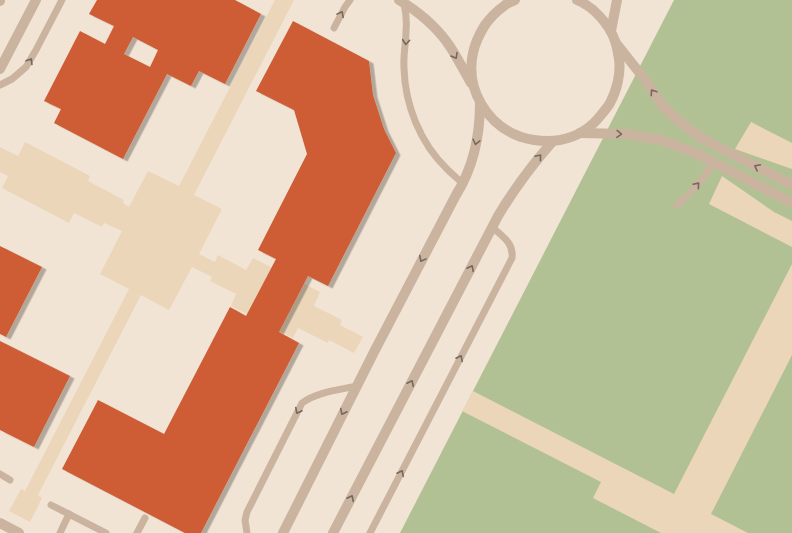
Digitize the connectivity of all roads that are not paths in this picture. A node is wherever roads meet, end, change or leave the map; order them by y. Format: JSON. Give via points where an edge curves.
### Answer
{"nodes":[{"id":1,"x":36,"y":0,"type":"edge"},
{"id":2,"x":62,"y":0,"type":"edge"},
{"id":3,"x":350,"y":0,"type":"edge"},
{"id":4,"x":515,"y":0,"type":"edge"},
{"id":5,"x":577,"y":0,"type":"edge"},
{"id":6,"x":617,"y":0,"type":"edge"},
{"id":7,"x":401,"y":2,"type":"edge"},
{"id":8,"x":334,"y":28,"type":"dead end"},
{"id":9,"x":611,"y":31,"type":"junction"},
{"id":10,"x":616,"y":42,"type":"junction"},
{"id":11,"x":0,"y":69,"type":"edge"},
{"id":12,"x":0,"y":85,"type":"edge"},
{"id":13,"x":475,"y":91,"type":"junction"},
{"id":14,"x":480,"y":103,"type":"junction"},
{"id":15,"x":580,"y":133,"type":"junction"},
{"id":16,"x":553,"y":141,"type":"junction"},
{"id":17,"x":714,"y":162,"type":"junction"},
{"id":18,"x":463,"y":184,"type":"junction"},
{"id":19,"x":792,"y":185,"type":"edge"},
{"id":20,"x":792,"y":203,"type":"edge"},
{"id":21,"x":678,"y":205,"type":"dead end"},
{"id":22,"x":492,"y":227,"type":"junction"},
{"id":23,"x":356,"y":386,"type":"junction"},
{"id":24,"x":0,"y":474,"type":"edge"},
{"id":25,"x":10,"y":480,"type":"dead end"},
{"id":26,"x":51,"y":505,"type":"dead end"},
{"id":27,"x":69,"y":514,"type":"junction"},
{"id":28,"x":144,"y":518,"type":"dead end"},
{"id":29,"x":0,"y":523,"type":"edge"},
{"id":30,"x":19,"y":533,"type":"edge"},
{"id":31,"x":60,"y":533,"type":"edge"},
{"id":32,"x":106,"y":533,"type":"edge"},
{"id":33,"x":136,"y":533,"type":"edge"},
{"id":34,"x":247,"y":533,"type":"edge"},
{"id":35,"x":283,"y":533,"type":"edge"},
{"id":36,"x":333,"y":533,"type":"edge"},
{"id":37,"x":370,"y":533,"type":"edge"}],
"edges":[{"from":1,"to":11,"type":"street"},
{"from":12,"to":2,"type":"lane","one_way":true,"via":[[26,67]]},
{"from":8,"to":3,"type":"lane","one_way":true},
{"from":4,"to":13,"type":"street","via":[[490,18],[479,34],[471,72]]},
{"from":5,"to":9,"type":"street","via":[[598,14]]},
{"from":6,"to":9,"type":"street"},
{"from":7,"to":13,"type":"street","one_way":true,"via":[[422,16],[437,31],[450,47]]},
{"from":7,"to":18,"type":"lane","one_way":true,"via":[[407,30],[405,88],[411,110],[432,151],[446,169]]},
{"from":9,"to":10,"type":"street"},
{"from":10,"to":15,"type":"street","via":[[620,63],[618,84],[613,97],[597,120]]},
{"from":19,"to":10,"type":"street","one_way":true,"via":[[703,139],[680,123],[661,104]]},
{"from":13,"to":14,"type":"street"},
{"from":14,"to":16,"type":"street","via":[[494,120],[511,133],[531,140]]},
{"from":14,"to":18,"type":"street","one_way":true,"via":[[478,137]]},
{"from":15,"to":16,"type":"street"},
{"from":15,"to":17,"type":"street","one_way":true,"via":[[626,134],[661,140]]},
{"from":22,"to":16,"type":"street","one_way":true,"via":[[523,177]]},
{"from":17,"to":20,"type":"street"},
{"from":21,"to":17,"type":"lane","one_way":true,"via":[[701,181]]},
{"from":18,"to":23,"type":"street","one_way":true},
{"from":36,"to":22,"type":"street","one_way":true},
{"from":37,"to":22,"type":"lane","one_way":true,"via":[[512,258],[510,244]]},
{"from":23,"to":34,"type":"lane","one_way":true,"via":[[320,393],[302,403],[247,512]]},
{"from":23,"to":35,"type":"street","one_way":true},
{"from":24,"to":25,"type":"lane"},
{"from":26,"to":27,"type":"lane"},
{"from":27,"to":31,"type":"lane"},
{"from":27,"to":32,"type":"lane"},
{"from":28,"to":33,"type":"lane"},
{"from":29,"to":30,"type":"street"}]}
